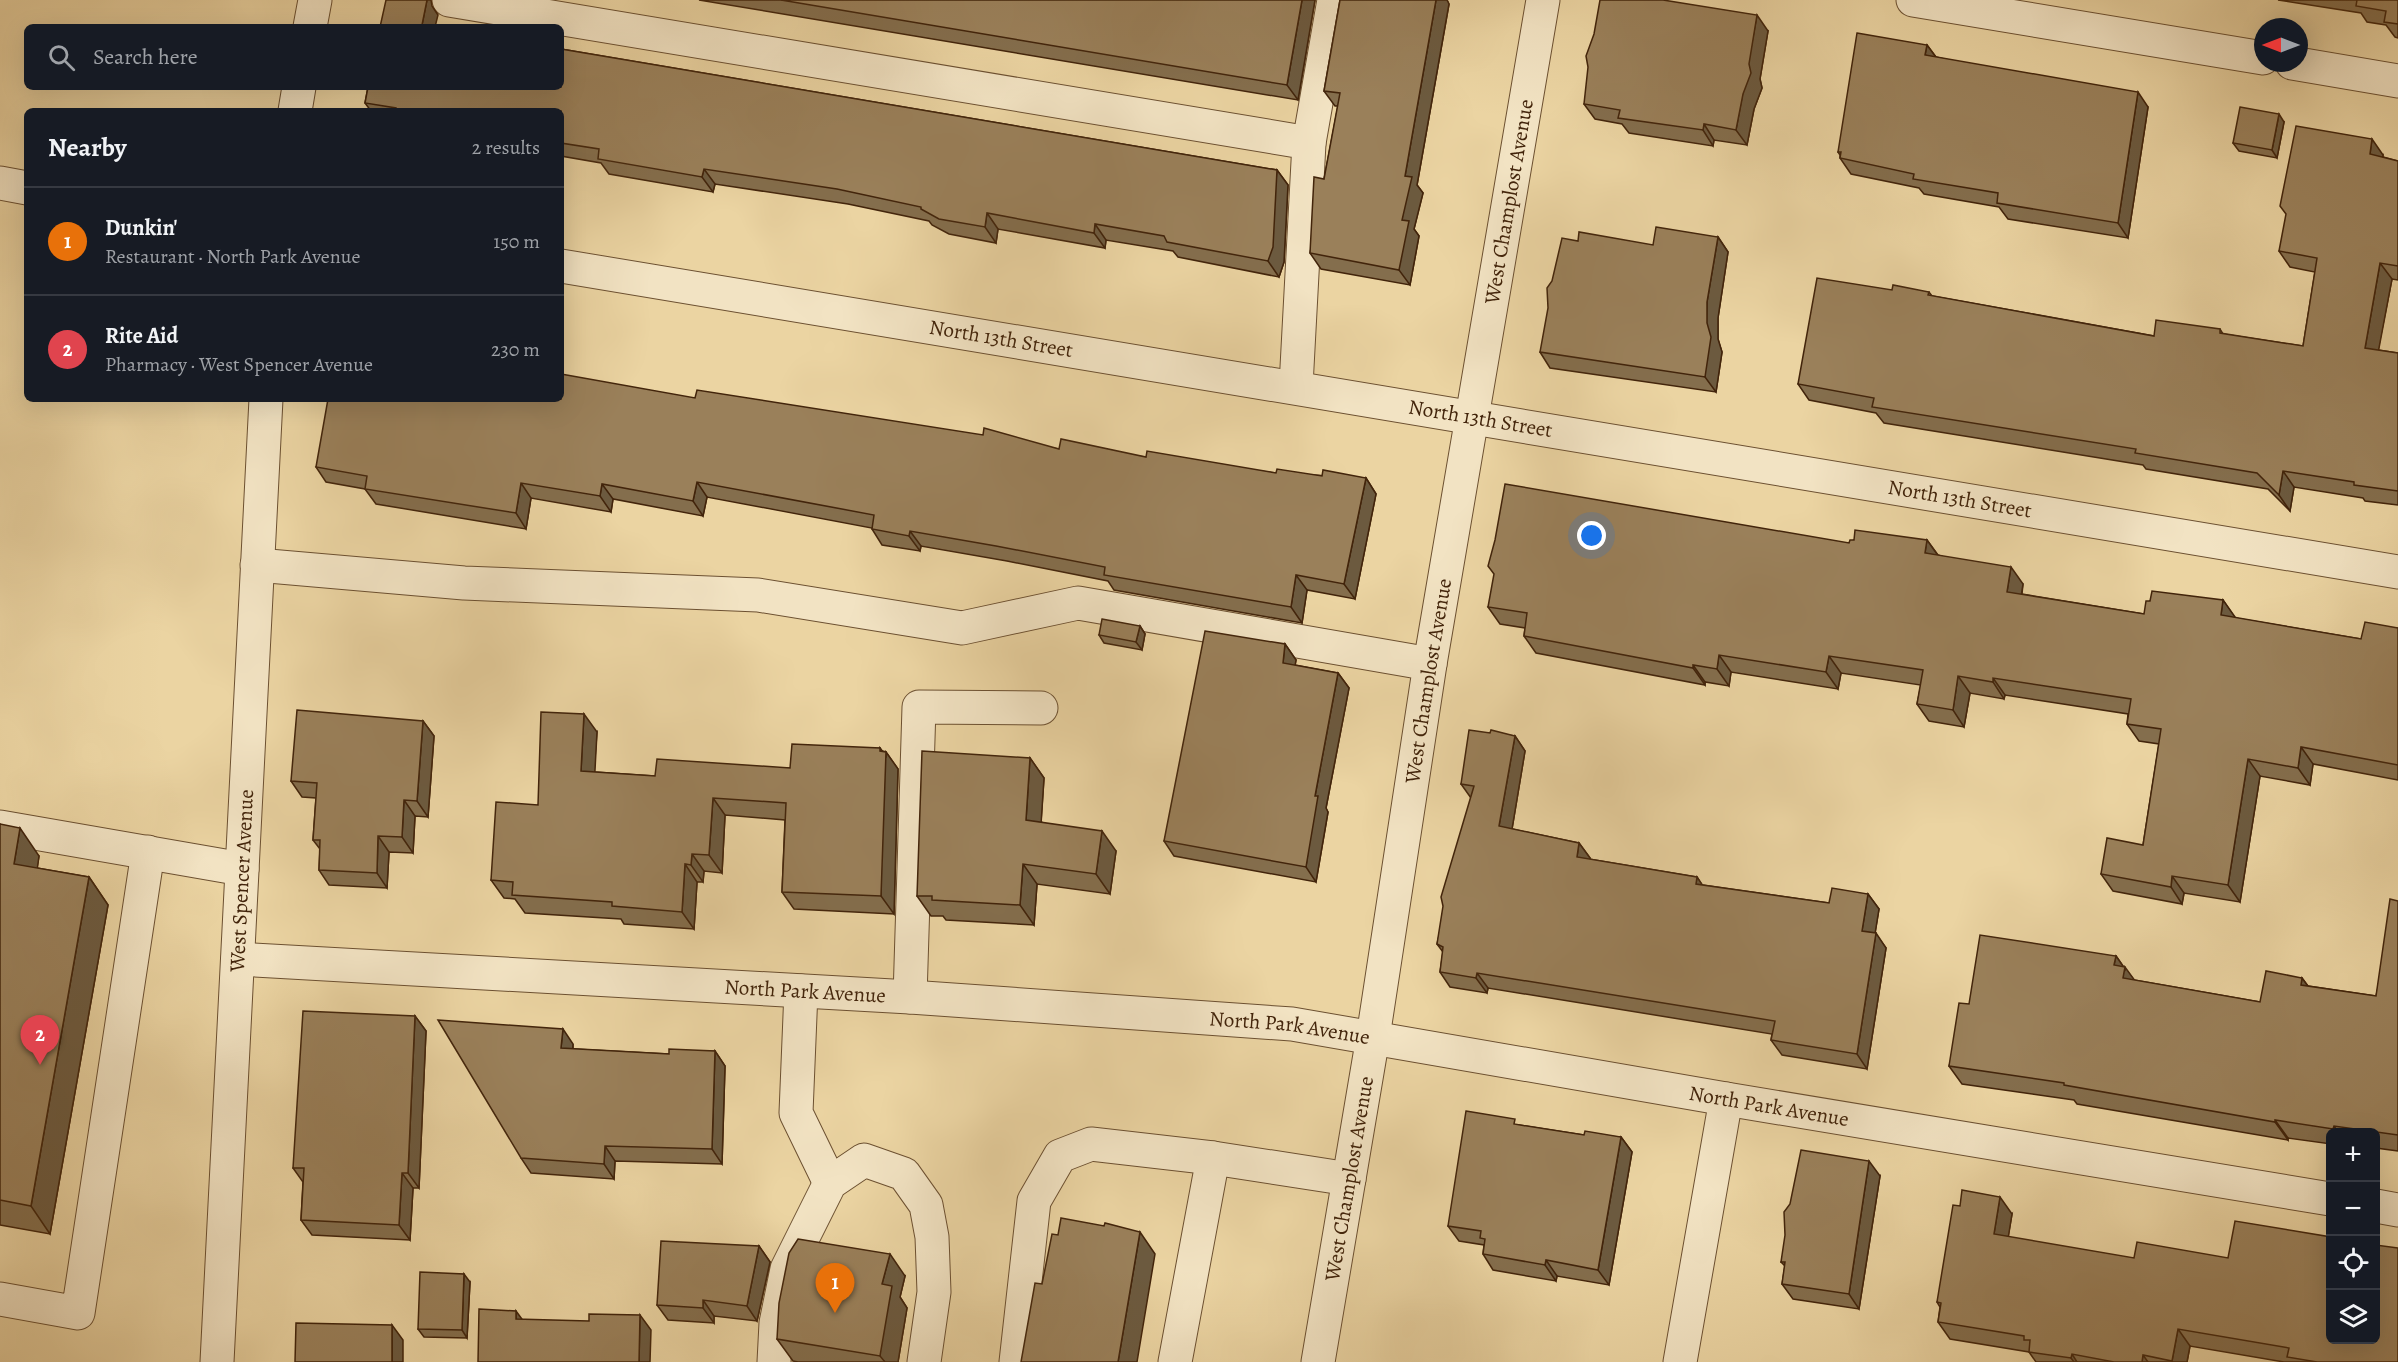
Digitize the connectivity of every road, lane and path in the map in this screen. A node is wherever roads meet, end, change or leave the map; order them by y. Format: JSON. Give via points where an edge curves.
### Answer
{"nodes":[{"id":1,"x":315,"y":0,"type":"edge"},
{"id":2,"x":449,"y":0,"type":"edge"},
{"id":3,"x":1334,"y":0,"type":"edge"},
{"id":4,"x":1543,"y":0,"type":"edge"},
{"id":5,"x":1912,"y":0,"type":"edge"},
{"id":6,"x":311,"y":24,"type":"edge"},
{"id":7,"x":2254,"y":57,"type":"edge"},
{"id":8,"x":2308,"y":66,"type":"edge"},
{"id":9,"x":2398,"y":81,"type":"edge"},
{"id":10,"x":298,"y":90,"type":"edge"},
{"id":11,"x":296,"y":108,"type":"edge"},
{"id":12,"x":1309,"y":143,"type":"junction"},
{"id":13,"x":0,"y":183,"type":"edge"},
{"id":14,"x":24,"y":187,"type":"edge"},
{"id":15,"x":564,"y":267,"type":"edge"},
{"id":16,"x":1296,"y":386,"type":"junction"},
{"id":17,"x":266,"y":402,"type":"edge"},
{"id":18,"x":1471,"y":418,"type":"junction"},
{"id":19,"x":256,"y":565,"type":"junction"},
{"id":20,"x":2398,"y":572,"type":"edge"},
{"id":21,"x":1430,"y":664,"type":"junction"},
{"id":22,"x":1041,"y":708,"type":"dead end"},
{"id":23,"x":0,"y":827,"type":"edge"},
{"id":24,"x":147,"y":852,"type":"junction"},
{"id":25,"x":242,"y":869,"type":"junction"},
{"id":26,"x":238,"y":959,"type":"junction"},
{"id":27,"x":801,"y":991,"type":"junction"},
{"id":28,"x":910,"y":997,"type":"junction"},
{"id":29,"x":1373,"y":1037,"type":"junction"},
{"id":30,"x":1726,"y":1099,"type":"junction"},
{"id":31,"x":1213,"y":1158,"type":"junction"},
{"id":32,"x":1349,"y":1179,"type":"junction"},
{"id":33,"x":830,"y":1183,"type":"junction"},
{"id":34,"x":2326,"y":1197,"type":"edge"},
{"id":35,"x":2380,"y":1207,"type":"edge"},
{"id":36,"x":2398,"y":1210,"type":"edge"},
{"id":37,"x":0,"y":1299,"type":"edge"},
{"id":38,"x":217,"y":1362,"type":"edge"},
{"id":39,"x":774,"y":1362,"type":"edge"},
{"id":40,"x":924,"y":1362,"type":"edge"},
{"id":41,"x":1016,"y":1362,"type":"edge"},
{"id":42,"x":1175,"y":1362,"type":"edge"},
{"id":43,"x":1318,"y":1362,"type":"edge"},
{"id":44,"x":1680,"y":1362,"type":"edge"}],
"edges":[{"from":1,"to":6,"type":"street"},
{"from":2,"to":12,"type":"street"},
{"from":3,"to":12,"type":"street"},
{"from":4,"to":18,"type":"street","name":"West Champlost Avenue"},
{"from":5,"to":7,"type":"street"},
{"from":8,"to":9,"type":"street"},
{"from":10,"to":11,"type":"street"},
{"from":12,"to":16,"type":"street"},
{"from":13,"to":14,"type":"street"},
{"from":15,"to":16,"type":"street","name":"North 13th Street"},
{"from":16,"to":18,"type":"street","name":"North 13th Street"},
{"from":17,"to":19,"type":"street","name":"West Spencer Avenue"},
{"from":18,"to":20,"type":"street","name":"North 13th Street"},
{"from":18,"to":21,"type":"street","name":"West Champlost Avenue"},
{"from":19,"to":21,"type":"street","via":[[464,583],[758,595],[962,628],[1078,603]]},
{"from":19,"to":25,"type":"street","name":"West Spencer Avenue"},
{"from":21,"to":29,"type":"street","name":"West Champlost Avenue"},
{"from":22,"to":28,"type":"street","via":[[919,707]]},
{"from":23,"to":24,"type":"street"},
{"from":24,"to":25,"type":"street"},
{"from":24,"to":37,"type":"street","via":[[78,1313]]},
{"from":25,"to":26,"type":"street","name":"West Spencer Avenue"},
{"from":26,"to":27,"type":"street","name":"North Park Avenue"},
{"from":26,"to":38,"type":"street","name":"West Spencer Avenue"},
{"from":27,"to":28,"type":"street","name":"North Park Avenue"},
{"from":27,"to":33,"type":"street","via":[[796,1113]]},
{"from":28,"to":29,"type":"street","name":"North Park Avenue","via":[[1292,1024]]},
{"from":29,"to":30,"type":"street","name":"North Park Avenue"},
{"from":29,"to":32,"type":"street","name":"West Champlost Avenue"},
{"from":30,"to":34,"type":"street","name":"North Park Avenue"},
{"from":30,"to":44,"type":"street"},
{"from":31,"to":32,"type":"street"},
{"from":31,"to":41,"type":"street","via":[[1091,1144],[1060,1156],[1034,1201]]},
{"from":31,"to":42,"type":"street"},
{"from":32,"to":43,"type":"street","name":"West Champlost Avenue"},
{"from":33,"to":39,"type":"street","via":[[787,1269],[776,1323]]},
{"from":33,"to":40,"type":"street","via":[[864,1160],[904,1174],[926,1205],[932,1237],[934,1292]]},
{"from":35,"to":36,"type":"street"}]}
